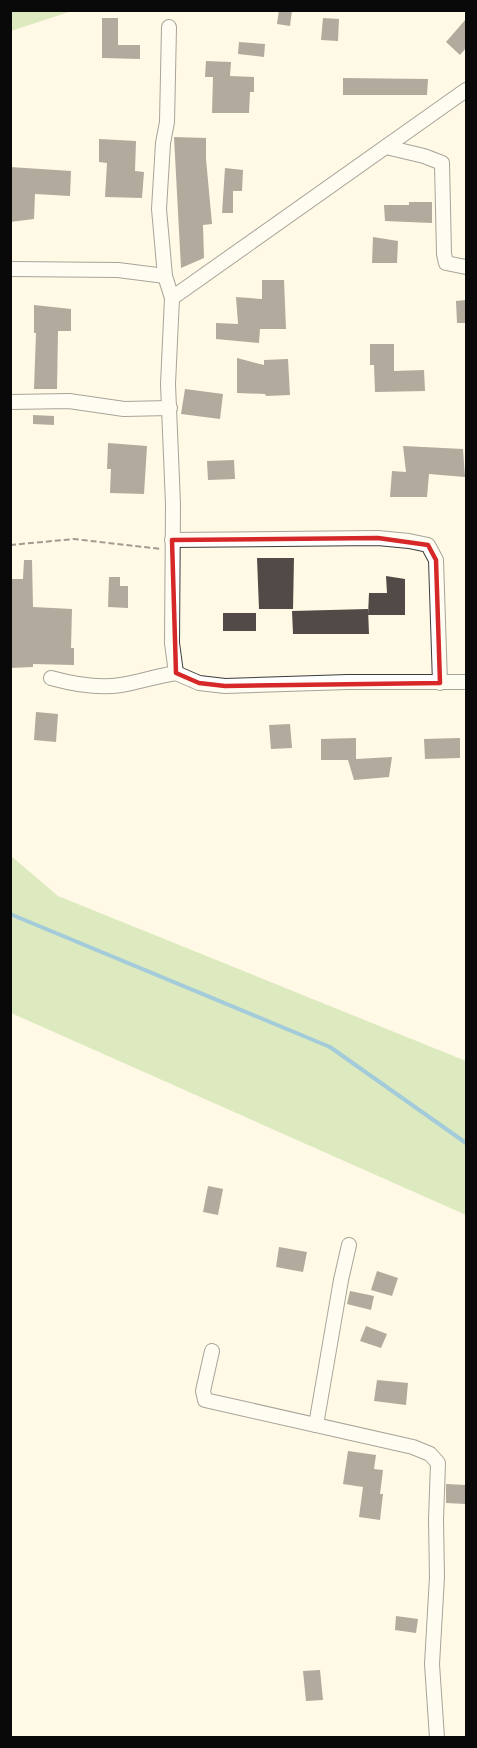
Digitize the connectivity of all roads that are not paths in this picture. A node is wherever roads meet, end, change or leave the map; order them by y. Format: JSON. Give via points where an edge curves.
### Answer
{"nodes":[{"id":1,"x":169,"y":27,"type":"dead end"},
{"id":2,"x":466,"y":90,"type":"edge"},
{"id":3,"x":386,"y":147,"type":"junction"},
{"id":4,"x":466,"y":267,"type":"edge"},
{"id":5,"x":10,"y":269,"type":"edge"},
{"id":6,"x":165,"y":276,"type":"junction"},
{"id":7,"x":172,"y":298,"type":"junction"},
{"id":8,"x":10,"y":402,"type":"edge"},
{"id":9,"x":170,"y":408,"type":"junction"},
{"id":10,"x":172,"y":546,"type":"junction"},
{"id":11,"x":176,"y":673,"type":"junction"},
{"id":12,"x":51,"y":678,"type":"dead end"},
{"id":13,"x":466,"y":682,"type":"edge"},
{"id":14,"x":440,"y":683,"type":"junction"},
{"id":15,"x":349,"y":1245,"type":"dead end"},
{"id":16,"x":212,"y":1351,"type":"dead end"},
{"id":17,"x":316,"y":1425,"type":"junction"},
{"id":18,"x":437,"y":1737,"type":"edge"}],
"edges":[{"from":1,"to":6,"type":"street","via":[[167,122],[159,209]]},
{"from":2,"to":3,"type":"street"},
{"from":3,"to":4,"type":"street","via":[[442,163],[446,263]]},
{"from":3,"to":7,"type":"street"},
{"from":5,"to":6,"type":"street","via":[[118,270]]},
{"from":6,"to":7,"type":"street"},
{"from":7,"to":9,"type":"street"},
{"from":8,"to":9,"type":"street","via":[[69,401],[124,409]]},
{"from":9,"to":10,"type":"street"},
{"from":10,"to":11,"type":"street"},
{"from":10,"to":14,"type":"street","via":[[378,538],[428,545],[436,560]]},
{"from":11,"to":12,"type":"street","via":[[119,686]]},
{"from":11,"to":14,"type":"street","via":[[199,683],[225,686]]},
{"from":13,"to":14,"type":"street"},
{"from":15,"to":17,"type":"street"},
{"from":16,"to":17,"type":"street","via":[[203,1391],[205,1400]]},
{"from":17,"to":18,"type":"street","via":[[413,1447],[430,1454],[438,1463],[432,1665]]}]}
